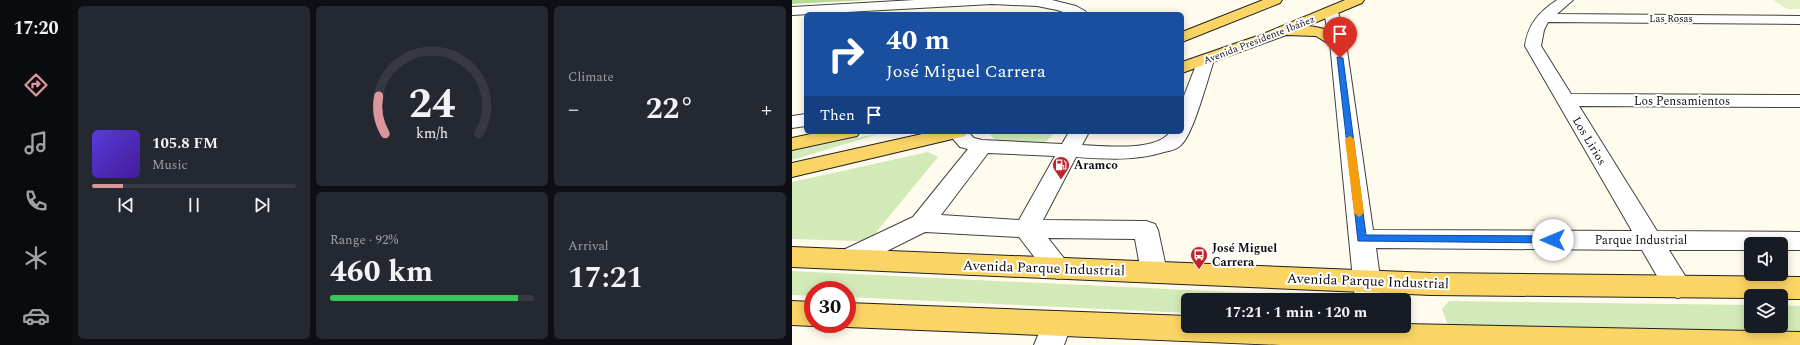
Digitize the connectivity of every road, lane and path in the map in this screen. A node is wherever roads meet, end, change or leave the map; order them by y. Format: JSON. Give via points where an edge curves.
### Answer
{"nodes":[{"id":1,"x":1275,"y":0,"type":"edge"},
{"id":2,"x":1357,"y":0,"type":"edge"},
{"id":3,"x":1566,"y":0,"type":"edge"},
{"id":4,"x":1330,"y":6,"type":"edge"},
{"id":5,"x":792,"y":11,"type":"edge"},
{"id":6,"x":1077,"y":12,"type":"edge"},
{"id":7,"x":1543,"y":18,"type":"junction"},
{"id":8,"x":1800,"y":20,"type":"edge"},
{"id":9,"x":1279,"y":34,"type":"junction"},
{"id":10,"x":1184,"y":36,"type":"edge"},
{"id":11,"x":1338,"y":44,"type":"junction"},
{"id":12,"x":1206,"y":60,"type":"junction"},
{"id":13,"x":1184,"y":67,"type":"edge"},
{"id":14,"x":1565,"y":100,"type":"junction"},
{"id":15,"x":1800,"y":101,"type":"edge"},
{"id":16,"x":804,"y":120,"type":"edge"},
{"id":17,"x":1184,"y":121,"type":"edge"},
{"id":18,"x":792,"y":122,"type":"edge"},
{"id":19,"x":840,"y":134,"type":"edge"},
{"id":20,"x":948,"y":134,"type":"edge"},
{"id":21,"x":959,"y":134,"type":"edge"},
{"id":22,"x":1179,"y":134,"type":"edge"},
{"id":23,"x":1074,"y":141,"type":"edge"},
{"id":24,"x":792,"y":144,"type":"edge"},
{"id":25,"x":982,"y":146,"type":"junction"},
{"id":26,"x":792,"y":170,"type":"edge"},
{"id":27,"x":922,"y":223,"type":"junction"},
{"id":28,"x":1026,"y":229,"type":"junction"},
{"id":29,"x":1362,"y":239,"type":"junction"},
{"id":30,"x":1649,"y":240,"type":"junction"},
{"id":31,"x":1800,"y":241,"type":"edge"},
{"id":32,"x":793,"y":258,"type":"edge"},
{"id":33,"x":848,"y":260,"type":"junction"},
{"id":34,"x":1058,"y":269,"type":"junction"},
{"id":35,"x":1154,"y":272,"type":"junction"},
{"id":36,"x":1678,"y":287,"type":"junction"},
{"id":37,"x":1800,"y":288,"type":"edge"},
{"id":38,"x":1368,"y":291,"type":"edge"},
{"id":39,"x":792,"y":313,"type":"edge"},
{"id":40,"x":804,"y":314,"type":"edge"},
{"id":41,"x":856,"y":316,"type":"edge"},
{"id":42,"x":1053,"y":334,"type":"edge"},
{"id":43,"x":1373,"y":336,"type":"edge"},
{"id":44,"x":1800,"y":345,"type":"edge"}],
"edges":[{"from":1,"to":10,"type":"main road"},
{"from":2,"to":4,"type":"main road","name":"Avenida Presidente Ibáñez"},
{"from":3,"to":7,"type":"street","name":"Los Lirios"},
{"from":4,"to":9,"type":"main road","name":"Avenida Presidente Ibáñez"},
{"from":4,"to":11,"type":"street"},
{"from":5,"to":6,"type":"street","via":[[992,0],[1058,5]]},
{"from":7,"to":8,"type":"street","name":"Las Rosas"},
{"from":7,"to":14,"type":"street","name":"Los Lirios","via":[[1535,29],[1533,46]]},
{"from":9,"to":11,"type":"main road","via":[[1316,31],[1331,37]]},
{"from":9,"to":12,"type":"main road","name":"Avenida Presidente Ibáñez"},
{"from":11,"to":29,"type":"street"},
{"from":12,"to":13,"type":"main road","name":"Avenida Presidente Ibáñez"},
{"from":12,"to":17,"type":"street"},
{"from":14,"to":15,"type":"street","name":"Los Pensamientos"},
{"from":14,"to":30,"type":"street","name":"Los Lirios"},
{"from":16,"to":18,"type":"street"},
{"from":19,"to":24,"type":"main road"},
{"from":20,"to":26,"type":"main road"},
{"from":21,"to":25,"type":"street","via":[[967,143]]},
{"from":22,"to":23,"type":"street","via":[[1174,141],[1145,151],[1119,152]]},
{"from":23,"to":25,"type":"street"},
{"from":23,"to":28,"type":"street"},
{"from":25,"to":27,"type":"street"},
{"from":27,"to":28,"type":"street"},
{"from":27,"to":33,"type":"street"},
{"from":28,"to":34,"type":"street"},
{"from":28,"to":35,"type":"street","via":[[1146,230]]},
{"from":29,"to":30,"type":"street","name":"Parque Industrial"},
{"from":29,"to":38,"type":"street"},
{"from":30,"to":31,"type":"street","name":"Parque Industrial"},
{"from":30,"to":36,"type":"street","name":"Los Lirios"},
{"from":32,"to":33,"type":"main road","name":"Avenida Parque Industrial"},
{"from":33,"to":34,"type":"main road","name":"Avenida Parque Industrial"},
{"from":34,"to":35,"type":"main road","name":"Avenida Parque Industrial"},
{"from":35,"to":38,"type":"main road","name":"Avenida Parque Industrial"},
{"from":36,"to":37,"type":"main road","name":"Avenida Parque Industrial"},
{"from":36,"to":38,"type":"main road","name":"Avenida Parque Industrial","via":[[1446,285]]},
{"from":39,"to":40,"type":"main road"},
{"from":41,"to":42,"type":"main road"},
{"from":42,"to":43,"type":"main road"},
{"from":43,"to":44,"type":"main road"}]}
